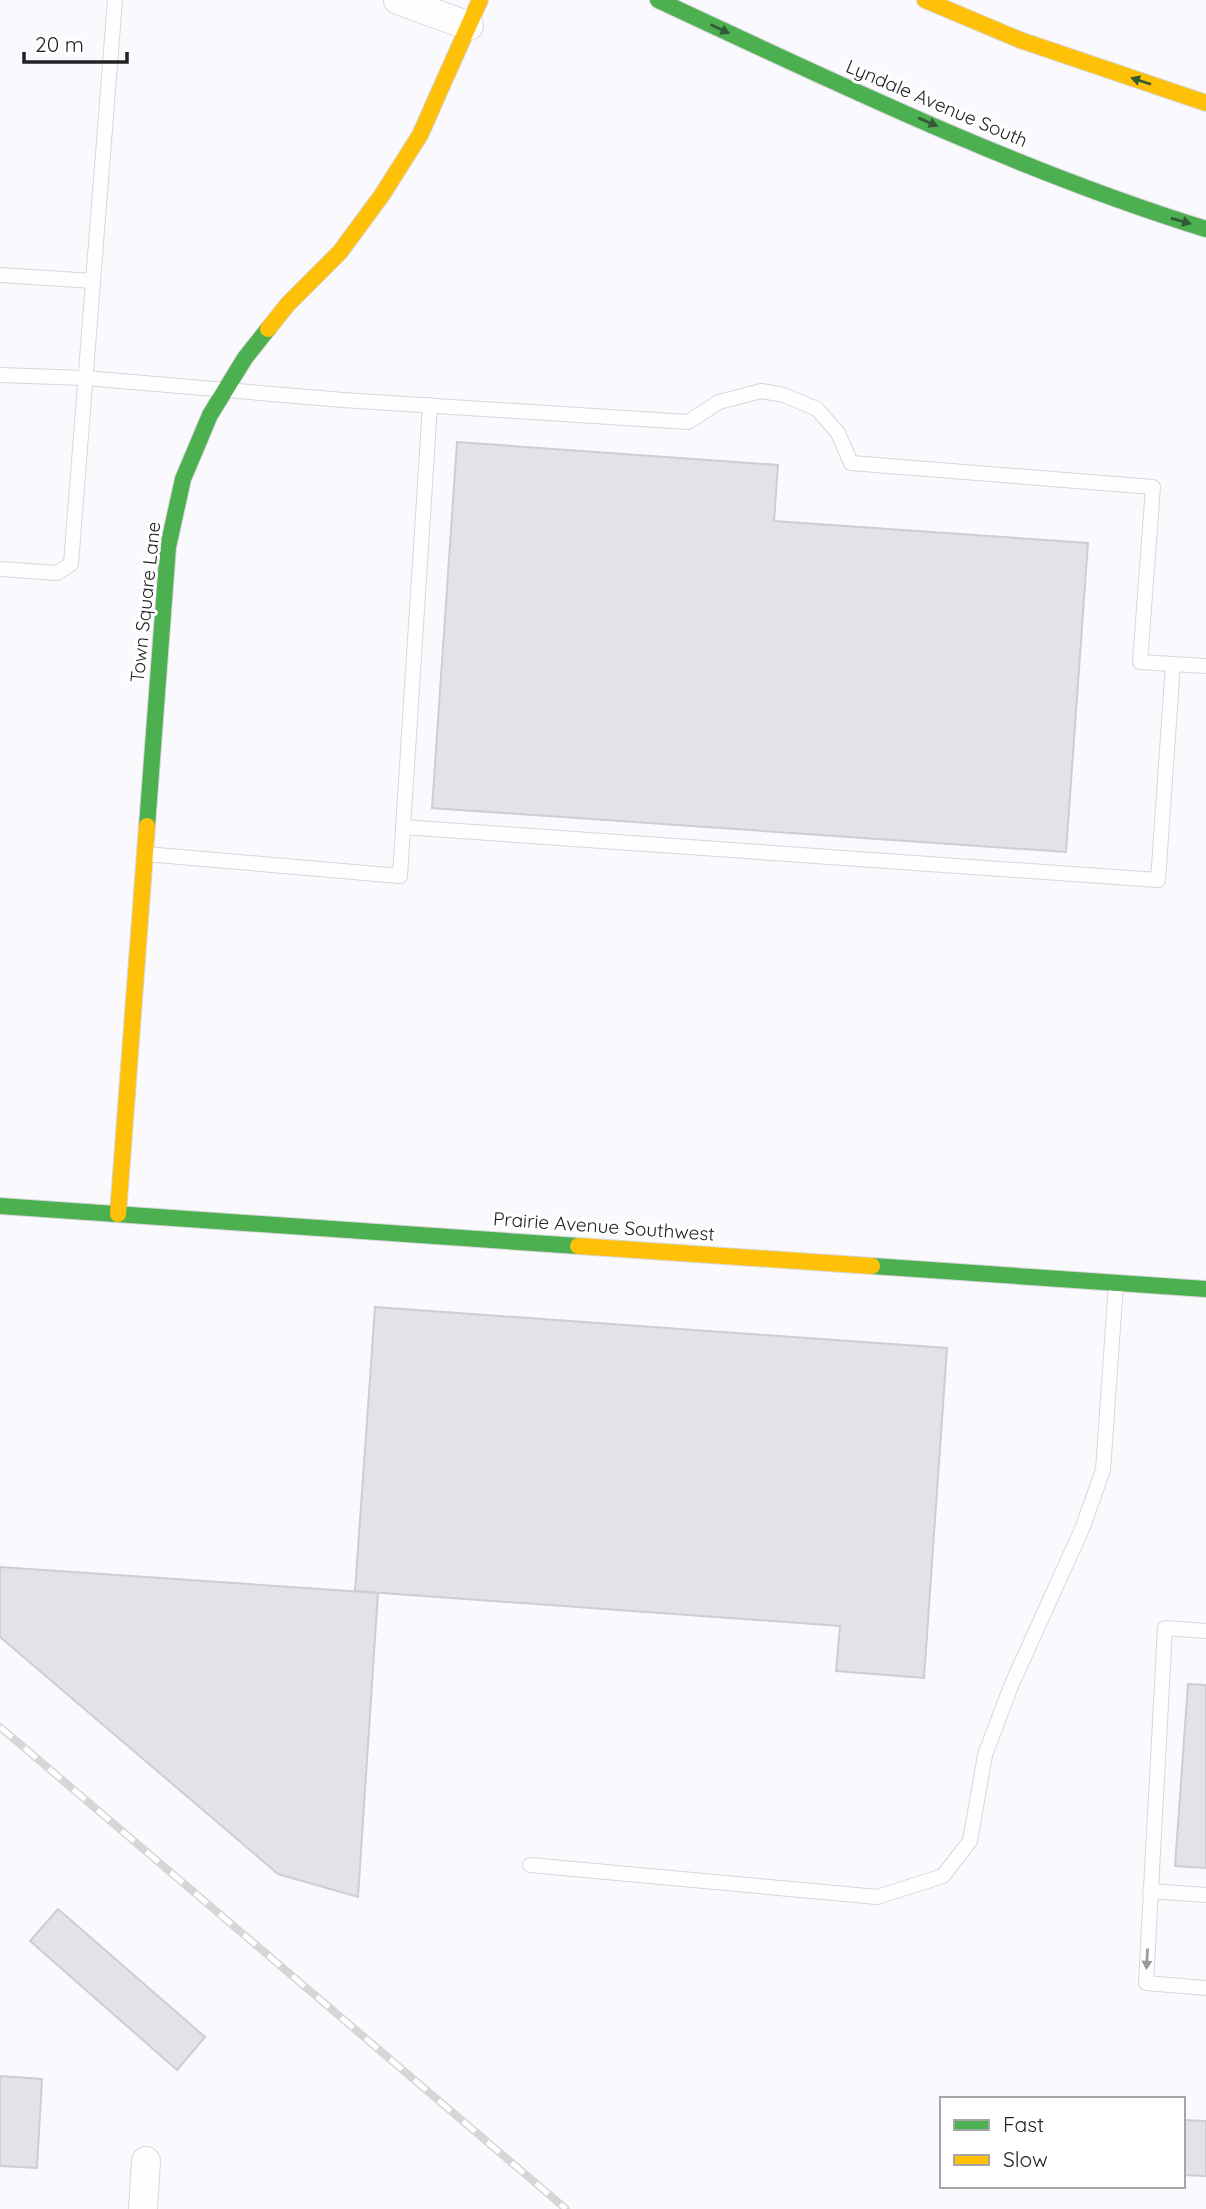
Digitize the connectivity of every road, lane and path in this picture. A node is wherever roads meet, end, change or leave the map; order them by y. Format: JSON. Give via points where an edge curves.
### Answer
{"nodes":[{"id":1,"x":115,"y":0,"type":"edge"},
{"id":2,"x":398,"y":0,"type":"edge"},
{"id":3,"x":480,"y":0,"type":"edge"},
{"id":4,"x":658,"y":0,"type":"edge"},
{"id":5,"x":925,"y":0,"type":"edge"},
{"id":6,"x":469,"y":26,"type":"junction"},
{"id":7,"x":1206,"y":103,"type":"edge"},
{"id":8,"x":1206,"y":229,"type":"edge"},
{"id":9,"x":0,"y":275,"type":"edge"},
{"id":10,"x":93,"y":281,"type":"junction"},
{"id":11,"x":0,"y":375,"type":"edge"},
{"id":12,"x":85,"y":378,"type":"junction"},
{"id":13,"x":226,"y":389,"type":"junction"},
{"id":14,"x":429,"y":405,"type":"junction"},
{"id":15,"x":0,"y":569,"type":"edge"},
{"id":16,"x":1174,"y":664,"type":"junction"},
{"id":17,"x":1206,"y":666,"type":"edge"},
{"id":18,"x":403,"y":827,"type":"junction"},
{"id":19,"x":145,"y":854,"type":"junction"},
{"id":20,"x":0,"y":1206,"type":"edge"},
{"id":21,"x":118,"y":1214,"type":"junction"},
{"id":22,"x":1116,"y":1283,"type":"junction"},
{"id":23,"x":1206,"y":1289,"type":"edge"},
{"id":24,"x":1206,"y":1631,"type":"edge"},
{"id":25,"x":530,"y":1865,"type":"dead end"},
{"id":26,"x":1150,"y":1891,"type":"junction"},
{"id":27,"x":1206,"y":1895,"type":"edge"},
{"id":28,"x":1206,"y":1988,"type":"edge"},
{"id":29,"x":146,"y":2161,"type":"dead end"},
{"id":30,"x":143,"y":2209,"type":"edge"}],
"edges":[{"from":1,"to":10,"type":"lane"},
{"from":2,"to":6,"type":"street"},
{"from":3,"to":6,"type":"main road","name":"Town Square Lane"},
{"from":4,"to":8,"type":"main road","name":"Lyndale Avenue South","one_way":true,"via":[[1007,156]]},
{"from":7,"to":5,"type":"main road","one_way":true,"via":[[1020,40]]},
{"from":6,"to":13,"type":"main road","name":"Town Square Lane","via":[[420,135],[382,195],[340,252],[279,315]]},
{"from":9,"to":10,"type":"lane"},
{"from":10,"to":12,"type":"lane"},
{"from":11,"to":12,"type":"lane"},
{"from":12,"to":13,"type":"lane"},
{"from":12,"to":15,"type":"lane","via":[[71,564],[57,573]]},
{"from":13,"to":14,"type":"lane"},
{"from":13,"to":19,"type":"main road","name":"Town Square Lane","via":[[183,479],[168,547]]},
{"from":14,"to":16,"type":"lane","via":[[688,422],[719,402],[761,391],[817,409],[838,433],[851,463],[1153,486],[1140,662]]},
{"from":14,"to":18,"type":"lane"},
{"from":16,"to":17,"type":"lane"},
{"from":16,"to":18,"type":"lane","via":[[1158,880]]},
{"from":18,"to":19,"type":"lane","via":[[400,876]]},
{"from":19,"to":21,"type":"main road","name":"Town Square Lane"},
{"from":20,"to":21,"type":"main road","name":"Prairie Avenue Southwest"},
{"from":21,"to":22,"type":"main road","name":"Prairie Avenue Southwest"},
{"from":22,"to":23,"type":"main road","name":"Prairie Avenue Southwest"},
{"from":22,"to":25,"type":"lane","via":[[1103,1470],[985,1755],[970,1841],[943,1876],[877,1897]]},
{"from":24,"to":26,"type":"lane","via":[[1165,1628]]},
{"from":26,"to":27,"type":"lane"},
{"from":26,"to":28,"type":"lane","one_way":true,"via":[[1146,1983]]},
{"from":29,"to":30,"type":"street"}]}
